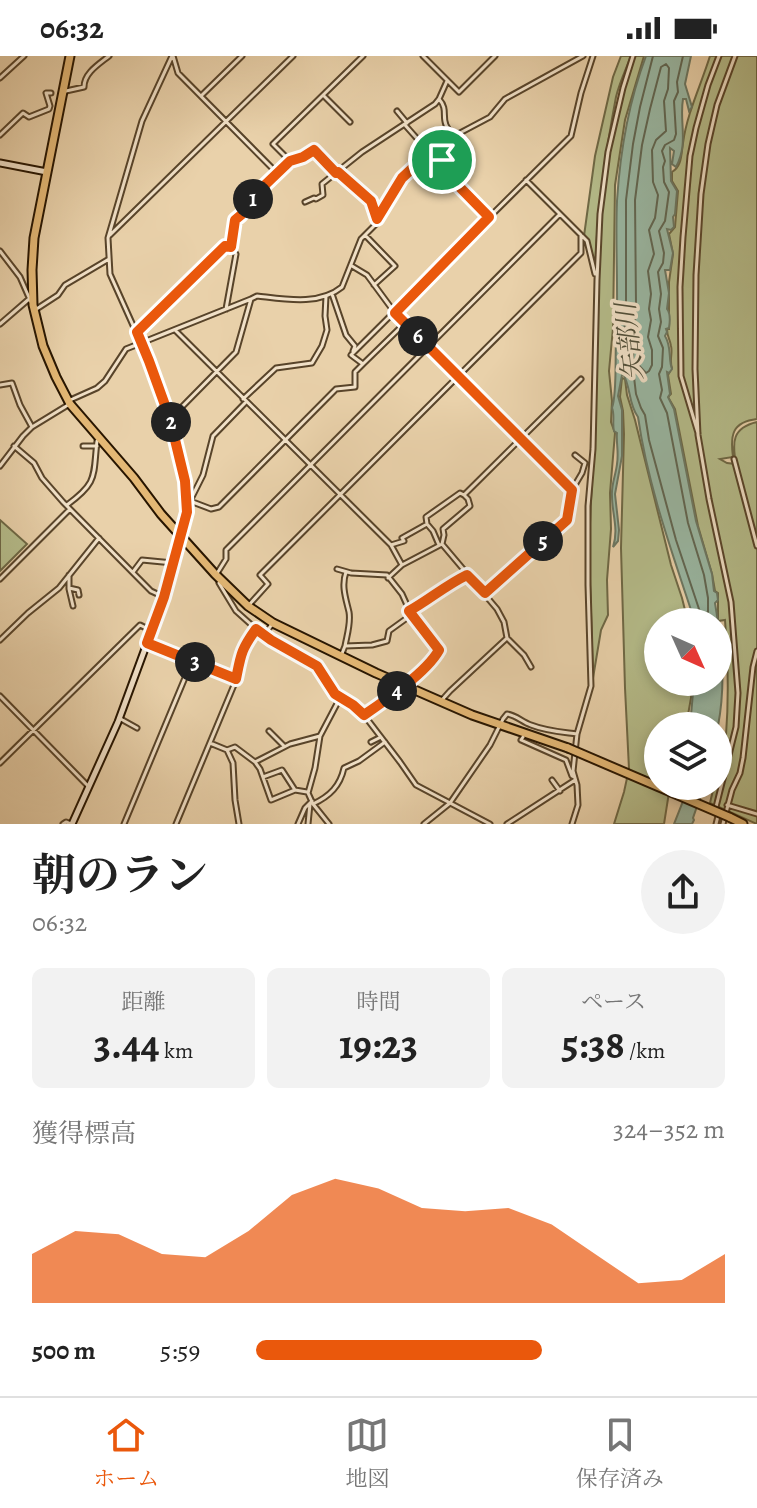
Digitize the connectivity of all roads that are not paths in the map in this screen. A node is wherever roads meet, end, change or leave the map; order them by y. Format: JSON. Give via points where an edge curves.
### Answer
{"nodes":[{"id":1,"x":24,"y":56,"type":"edge"},
{"id":2,"x":70,"y":56,"type":"edge"},
{"id":3,"x":109,"y":56,"type":"edge"},
{"id":4,"x":172,"y":56,"type":"edge"},
{"id":5,"x":242,"y":56,"type":"edge"},
{"id":6,"x":293,"y":56,"type":"edge"},
{"id":7,"x":363,"y":56,"type":"edge"},
{"id":8,"x":423,"y":56,"type":"edge"},
{"id":9,"x":495,"y":56,"type":"edge"},
{"id":10,"x":583,"y":56,"type":"edge"},
{"id":11,"x":593,"y":56,"type":"edge"},
{"id":12,"x":633,"y":56,"type":"edge"},
{"id":13,"x":719,"y":56,"type":"edge"},
{"id":14,"x":735,"y":56,"type":"edge"},
{"id":15,"x":0,"y":78,"type":"edge"},
{"id":16,"x":447,"y":81,"type":"junction"},
{"id":17,"x":63,"y":91,"type":"junction"},
{"id":18,"x":51,"y":93,"type":"dead end"},
{"id":19,"x":323,"y":95,"type":"junction"},
{"id":20,"x":201,"y":96,"type":"junction"},
{"id":21,"x":439,"y":99,"type":"junction"},
{"id":22,"x":397,"y":111,"type":"dead end"},
{"id":23,"x":226,"y":121,"type":"junction"},
{"id":24,"x":350,"y":122,"type":"dead end"},
{"id":25,"x":405,"y":124,"type":"junction"},
{"id":26,"x":0,"y":135,"type":"edge"},
{"id":27,"x":453,"y":135,"type":"junction"},
{"id":28,"x":431,"y":151,"type":"junction"},
{"id":29,"x":290,"y":161,"type":"junction"},
{"id":30,"x":0,"y":163,"type":"edge"},
{"id":31,"x":47,"y":172,"type":"junction"},
{"id":32,"x":337,"y":172,"type":"junction"},
{"id":33,"x":277,"y":173,"type":"junction"},
{"id":34,"x":526,"y":180,"type":"junction"},
{"id":35,"x":305,"y":202,"type":"dead end"},
{"id":36,"x":560,"y":214,"type":"junction"},
{"id":37,"x":489,"y":217,"type":"junction"},
{"id":38,"x":377,"y":219,"type":"junction"},
{"id":39,"x":365,"y":235,"type":"junction"},
{"id":40,"x":581,"y":235,"type":"junction"},
{"id":41,"x":108,"y":238,"type":"junction"},
{"id":42,"x":231,"y":247,"type":"junction"},
{"id":43,"x":0,"y":251,"type":"edge"},
{"id":44,"x":109,"y":259,"type":"junction"},
{"id":45,"x":350,"y":265,"type":"junction"},
{"id":46,"x":597,"y":280,"type":"junction"},
{"id":47,"x":374,"y":285,"type":"junction"},
{"id":48,"x":332,"y":294,"type":"junction"},
{"id":49,"x":326,"y":296,"type":"junction"},
{"id":50,"x":251,"y":299,"type":"junction"},
{"id":51,"x":32,"y":305,"type":"junction"},
{"id":52,"x":226,"y":309,"type":"junction"},
{"id":53,"x":395,"y":313,"type":"junction"},
{"id":54,"x":405,"y":323,"type":"junction"},
{"id":55,"x":0,"y":324,"type":"edge"},
{"id":56,"x":175,"y":330,"type":"junction"},
{"id":57,"x":137,"y":332,"type":"junction"},
{"id":58,"x":141,"y":342,"type":"junction"},
{"id":59,"x":428,"y":346,"type":"junction"},
{"id":60,"x":351,"y":355,"type":"junction"},
{"id":61,"x":363,"y":364,"type":"junction"},
{"id":62,"x":216,"y":372,"type":"junction"},
{"id":63,"x":458,"y":376,"type":"junction"},
{"id":64,"x":581,"y":379,"type":"dead end"},
{"id":65,"x":0,"y":385,"type":"edge"},
{"id":66,"x":245,"y":400,"type":"junction"},
{"id":67,"x":69,"y":403,"type":"junction"},
{"id":68,"x":170,"y":419,"type":"junction"},
{"id":69,"x":32,"y":427,"type":"junction"},
{"id":70,"x":698,"y":435,"type":"junction"},
{"id":71,"x":521,"y":438,"type":"junction"},
{"id":72,"x":285,"y":440,"type":"junction"},
{"id":73,"x":97,"y":441,"type":"junction"},
{"id":74,"x":14,"y":446,"type":"junction"},
{"id":75,"x":83,"y":446,"type":"dead end"},
{"id":76,"x":575,"y":455,"type":"dead end"},
{"id":77,"x":734,"y":459,"type":"dead end"},
{"id":78,"x":310,"y":465,"type":"junction"},
{"id":79,"x":0,"y":466,"type":"edge"},
{"id":80,"x":572,"y":490,"type":"junction"},
{"id":81,"x":340,"y":495,"type":"junction"},
{"id":82,"x":464,"y":495,"type":"junction"},
{"id":83,"x":190,"y":501,"type":"junction"},
{"id":84,"x":68,"y":507,"type":"junction"},
{"id":85,"x":187,"y":512,"type":"junction"},
{"id":86,"x":427,"y":524,"type":"junction"},
{"id":87,"x":180,"y":536,"type":"junction"},
{"id":88,"x":99,"y":538,"type":"junction"},
{"id":89,"x":441,"y":544,"type":"junction"},
{"id":90,"x":391,"y":545,"type":"junction"},
{"id":91,"x":757,"y":546,"type":"edge"},
{"id":92,"x":173,"y":563,"type":"junction"},
{"id":93,"x":402,"y":565,"type":"junction"},
{"id":94,"x":337,"y":569,"type":"dead end"},
{"id":95,"x":133,"y":572,"type":"junction"},
{"id":96,"x":346,"y":572,"type":"junction"},
{"id":97,"x":215,"y":574,"type":"junction"},
{"id":98,"x":69,"y":575,"type":"junction"},
{"id":99,"x":467,"y":575,"type":"junction"},
{"id":100,"x":388,"y":578,"type":"junction"},
{"id":101,"x":0,"y":579,"type":"edge"},
{"id":102,"x":69,"y":588,"type":"junction"},
{"id":103,"x":485,"y":593,"type":"junction"},
{"id":104,"x":79,"y":595,"type":"dead end"},
{"id":105,"x":164,"y":597,"type":"junction"},
{"id":106,"x":73,"y":606,"type":"dead end"},
{"id":107,"x":248,"y":606,"type":"junction"},
{"id":108,"x":409,"y":611,"type":"junction"},
{"id":109,"x":273,"y":623,"type":"junction"},
{"id":110,"x":256,"y":629,"type":"junction"},
{"id":111,"x":152,"y":631,"type":"junction"},
{"id":112,"x":264,"y":635,"type":"junction"},
{"id":113,"x":507,"y":638,"type":"junction"},
{"id":114,"x":0,"y":640,"type":"edge"},
{"id":115,"x":147,"y":643,"type":"junction"},
{"id":116,"x":345,"y":646,"type":"junction"},
{"id":117,"x":757,"y":651,"type":"edge"},
{"id":118,"x":341,"y":656,"type":"junction"},
{"id":119,"x":192,"y":661,"type":"junction"},
{"id":120,"x":531,"y":667,"type":"dead end"},
{"id":121,"x":236,"y":679,"type":"junction"},
{"id":122,"x":405,"y":685,"type":"junction"},
{"id":123,"x":0,"y":696,"type":"edge"},
{"id":124,"x":340,"y":698,"type":"junction"},
{"id":125,"x":441,"y":701,"type":"junction"},
{"id":126,"x":364,"y":715,"type":"junction"},
{"id":127,"x":119,"y":718,"type":"junction"},
{"id":128,"x":501,"y":726,"type":"junction"},
{"id":129,"x":137,"y":728,"type":"dead end"},
{"id":130,"x":34,"y":730,"type":"junction"},
{"id":131,"x":269,"y":731,"type":"dead end"},
{"id":132,"x":577,"y":734,"type":"junction"},
{"id":133,"x":320,"y":736,"type":"junction"},
{"id":134,"x":381,"y":737,"type":"junction"},
{"id":135,"x":523,"y":737,"type":"dead end"},
{"id":136,"x":371,"y":742,"type":"dead end"},
{"id":137,"x":385,"y":742,"type":"junction"},
{"id":138,"x":210,"y":743,"type":"junction"},
{"id":139,"x":284,"y":746,"type":"junction"},
{"id":140,"x":227,"y":750,"type":"junction"},
{"id":141,"x":255,"y":762,"type":"junction"},
{"id":142,"x":0,"y":763,"type":"edge"},
{"id":143,"x":263,"y":777,"type":"junction"},
{"id":144,"x":575,"y":779,"type":"junction"},
{"id":145,"x":552,"y":780,"type":"dead end"},
{"id":146,"x":89,"y":787,"type":"junction"},
{"id":147,"x":295,"y":790,"type":"junction"},
{"id":148,"x":560,"y":791,"type":"junction"},
{"id":149,"x":308,"y":792,"type":"junction"},
{"id":150,"x":312,"y":803,"type":"junction"},
{"id":151,"x":450,"y":803,"type":"junction"},
{"id":152,"x":727,"y":805,"type":"junction"},
{"id":153,"x":716,"y":807,"type":"dead end"},
{"id":154,"x":757,"y":814,"type":"edge"},
{"id":155,"x":718,"y":816,"type":"dead end"},
{"id":156,"x":63,"y":824,"type":"edge"},
{"id":157,"x":72,"y":824,"type":"edge"},
{"id":158,"x":124,"y":824,"type":"edge"},
{"id":159,"x":176,"y":824,"type":"edge"},
{"id":160,"x":239,"y":824,"type":"edge"},
{"id":161,"x":298,"y":824,"type":"edge"},
{"id":162,"x":308,"y":824,"type":"edge"},
{"id":163,"x":329,"y":824,"type":"edge"},
{"id":164,"x":424,"y":824,"type":"edge"},
{"id":165,"x":490,"y":824,"type":"edge"},
{"id":166,"x":507,"y":824,"type":"edge"},
{"id":167,"x":572,"y":824,"type":"edge"},
{"id":168,"x":716,"y":824,"type":"edge"},
{"id":169,"x":723,"y":824,"type":"edge"},
{"id":170,"x":743,"y":824,"type":"edge"}],
"edges":[{"from":1,"to":15,"type":"street"},
{"from":2,"to":17,"type":"highway"},
{"from":3,"to":17,"type":"street","via":[[89,73],[84,87]]},
{"from":4,"to":20,"type":"street","via":[[178,73]]},
{"from":4,"to":41,"type":"street","via":[[142,121]]},
{"from":5,"to":20,"type":"street"},
{"from":6,"to":23,"type":"street"},
{"from":7,"to":19,"type":"street"},
{"from":8,"to":16,"type":"street"},
{"from":9,"to":16,"type":"street","via":[[459,92]]},
{"from":10,"to":27,"type":"street"},
{"from":11,"to":34,"type":"street","via":[[571,136]]},
{"from":12,"to":46,"type":"street","via":[[608,152]]},
{"from":13,"to":70,"type":"street","via":[[690,156],[680,287],[681,381]]},
{"from":14,"to":70,"type":"street","via":[[717,105],[701,194],[695,318]]},
{"from":16,"to":21,"type":"street"},
{"from":17,"to":31,"type":"highway"},
{"from":18,"to":26,"type":"street","via":[[46,93],[49,109],[29,117],[23,113]]},
{"from":19,"to":24,"type":"street"},
{"from":19,"to":29,"type":"street","via":[[273,144]]},
{"from":20,"to":23,"type":"street"},
{"from":21,"to":25,"type":"street"},
{"from":21,"to":27,"type":"street"},
{"from":22,"to":25,"type":"street"},
{"from":23,"to":33,"type":"street"},
{"from":23,"to":41,"type":"street"},
{"from":25,"to":28,"type":"street"},
{"from":25,"to":32,"type":"street"},
{"from":27,"to":28,"type":"street"},
{"from":28,"to":37,"type":"street"},
{"from":28,"to":38,"type":"street","via":[[402,178]]},
{"from":29,"to":32,"type":"street","via":[[314,150]]},
{"from":29,"to":33,"type":"street"},
{"from":30,"to":31,"type":"main road"},
{"from":31,"to":51,"type":"highway","via":[[34,238]]},
{"from":32,"to":35,"type":"street","via":[[322,184],[323,195]]},
{"from":32,"to":38,"type":"street","via":[[371,201]]},
{"from":33,"to":42,"type":"street","via":[[235,220]]},
{"from":34,"to":36,"type":"street"},
{"from":34,"to":37,"type":"street"},
{"from":36,"to":40,"type":"street"},
{"from":36,"to":59,"type":"street"},
{"from":37,"to":53,"type":"street"},
{"from":38,"to":39,"type":"street"},
{"from":39,"to":45,"type":"street"},
{"from":39,"to":47,"type":"street","via":[[395,266]]},
{"from":40,"to":46,"type":"street"},
{"from":40,"to":63,"type":"street","via":[[581,253]]},
{"from":41,"to":44,"type":"street"},
{"from":42,"to":52,"type":"street","via":[[236,254]]},
{"from":42,"to":57,"type":"street","via":[[225,246]]},
{"from":43,"to":51,"type":"street"},
{"from":44,"to":51,"type":"street","via":[[65,285],[58,295]]},
{"from":44,"to":57,"type":"street","via":[[110,274]]},
{"from":45,"to":47,"type":"street"},
{"from":45,"to":48,"type":"street","via":[[342,287]]},
{"from":46,"to":132,"type":"street","via":[[588,506],[591,686]]},
{"from":47,"to":53,"type":"street"},
{"from":48,"to":49,"type":"street"},
{"from":48,"to":60,"type":"street","via":[[355,346]]},
{"from":49,"to":50,"type":"street"},
{"from":49,"to":66,"type":"street","via":[[327,330],[312,363],[276,368]]},
{"from":50,"to":52,"type":"street"},
{"from":50,"to":62,"type":"street","via":[[236,352]]},
{"from":51,"to":55,"type":"street"},
{"from":51,"to":67,"type":"highway","via":[[43,346]]},
{"from":52,"to":56,"type":"street"},
{"from":53,"to":54,"type":"street"},
{"from":53,"to":60,"type":"street"},
{"from":54,"to":59,"type":"street"},
{"from":54,"to":61,"type":"street"},
{"from":56,"to":58,"type":"street"},
{"from":56,"to":62,"type":"street"},
{"from":57,"to":58,"type":"street"},
{"from":58,"to":67,"type":"street","via":[[120,354],[97,388]]},
{"from":58,"to":68,"type":"street"},
{"from":59,"to":63,"type":"street"},
{"from":59,"to":78,"type":"street"},
{"from":60,"to":61,"type":"street"},
{"from":61,"to":72,"type":"street","via":[[355,372],[355,387],[336,389]]},
{"from":62,"to":66,"type":"street"},
{"from":62,"to":68,"type":"street"},
{"from":63,"to":71,"type":"street"},
{"from":63,"to":81,"type":"street"},
{"from":64,"to":71,"type":"street"},
{"from":65,"to":69,"type":"street","via":[[12,383]]},
{"from":66,"to":72,"type":"street"},
{"from":66,"to":83,"type":"street","via":[[213,436]]},
{"from":67,"to":69,"type":"street"},
{"from":67,"to":73,"type":"highway"},
{"from":68,"to":85,"type":"street"},
{"from":69,"to":74,"type":"street"},
{"from":70,"to":153,"type":"street","via":[[731,602],[738,693],[736,727]]},
{"from":71,"to":80,"type":"street"},
{"from":71,"to":82,"type":"street"},
{"from":72,"to":78,"type":"street"},
{"from":72,"to":83,"type":"street","via":[[219,507]]},
{"from":73,"to":75,"type":"street"},
{"from":73,"to":84,"type":"street","via":[[91,484]]},
{"from":73,"to":87,"type":"highway"},
{"from":74,"to":79,"type":"street"},
{"from":74,"to":84,"type":"street"},
{"from":76,"to":80,"type":"street","via":[[585,463]]},
{"from":77,"to":91,"type":"street"},
{"from":78,"to":81,"type":"street"},
{"from":78,"to":97,"type":"street","via":[[226,550]]},
{"from":80,"to":103,"type":"street","via":[[567,520]]},
{"from":81,"to":90,"type":"street"},
{"from":81,"to":107,"type":"street","via":[[260,575],[268,584]]},
{"from":82,"to":86,"type":"street","via":[[426,517]]},
{"from":82,"to":89,"type":"street","via":[[470,506],[443,529]]},
{"from":83,"to":85,"type":"street"},
{"from":84,"to":88,"type":"street"},
{"from":84,"to":101,"type":"street"},
{"from":85,"to":87,"type":"street"},
{"from":86,"to":89,"type":"street"},
{"from":86,"to":90,"type":"street"},
{"from":87,"to":92,"type":"main road"},
{"from":87,"to":97,"type":"highway"},
{"from":88,"to":95,"type":"street"},
{"from":88,"to":98,"type":"street"},
{"from":89,"to":93,"type":"street"},
{"from":89,"to":99,"type":"street"},
{"from":90,"to":93,"type":"street"},
{"from":92,"to":95,"type":"street","via":[[142,560]]},
{"from":92,"to":105,"type":"main road"},
{"from":93,"to":100,"type":"street"},
{"from":94,"to":96,"type":"street"},
{"from":95,"to":105,"type":"street"},
{"from":96,"to":100,"type":"street"},
{"from":96,"to":116,"type":"street"},
{"from":97,"to":107,"type":"highway"},
{"from":97,"to":110,"type":"street","via":[[236,611]]},
{"from":98,"to":102,"type":"street"},
{"from":98,"to":114,"type":"street"},
{"from":99,"to":103,"type":"street"},
{"from":99,"to":108,"type":"street"},
{"from":100,"to":108,"type":"street"},
{"from":102,"to":104,"type":"street"},
{"from":102,"to":106,"type":"street"},
{"from":103,"to":113,"type":"street","via":[[502,618]]},
{"from":105,"to":111,"type":"main road"},
{"from":107,"to":109,"type":"highway"},
{"from":108,"to":116,"type":"street","via":[[389,631],[387,641]]},
{"from":108,"to":122,"type":"street","via":[[439,650]]},
{"from":109,"to":112,"type":"street"},
{"from":109,"to":118,"type":"highway"},
{"from":110,"to":112,"type":"street"},
{"from":110,"to":121,"type":"street","via":[[243,647]]},
{"from":111,"to":115,"type":"main road"},
{"from":111,"to":130,"type":"street","via":[[140,625]]},
{"from":112,"to":124,"type":"street","via":[[317,666]]},
{"from":113,"to":120,"type":"street"},
{"from":113,"to":125,"type":"street"},
{"from":115,"to":119,"type":"street"},
{"from":115,"to":127,"type":"main road"},
{"from":116,"to":118,"type":"street"},
{"from":117,"to":152,"type":"street","via":[[743,758]]},
{"from":118,"to":122,"type":"highway"},
{"from":119,"to":121,"type":"street"},
{"from":119,"to":158,"type":"street"},
{"from":121,"to":138,"type":"street"},
{"from":122,"to":125,"type":"highway"},
{"from":122,"to":126,"type":"street"},
{"from":123,"to":130,"type":"street"},
{"from":124,"to":126,"type":"street"},
{"from":124,"to":133,"type":"street"},
{"from":125,"to":128,"type":"highway"},
{"from":126,"to":134,"type":"street"},
{"from":127,"to":129,"type":"street"},
{"from":127,"to":146,"type":"main road"},
{"from":128,"to":132,"type":"street","via":[[507,714],[535,727]]},
{"from":128,"to":151,"type":"street"},
{"from":128,"to":170,"type":"highway","bridge":true,"via":[[568,748]]},
{"from":130,"to":142,"type":"street"},
{"from":130,"to":146,"type":"street"},
{"from":131,"to":139,"type":"street"},
{"from":132,"to":144,"type":"street"},
{"from":133,"to":139,"type":"street"},
{"from":133,"to":149,"type":"street"},
{"from":134,"to":136,"type":"street"},
{"from":134,"to":137,"type":"street"},
{"from":135,"to":144,"type":"street","via":[[566,760]]},
{"from":137,"to":150,"type":"street","via":[[344,768],[329,797]]},
{"from":137,"to":151,"type":"street","via":[[416,785]]},
{"from":138,"to":140,"type":"street"},
{"from":138,"to":159,"type":"street"},
{"from":139,"to":141,"type":"street"},
{"from":140,"to":141,"type":"street","via":[[235,747]]},
{"from":140,"to":160,"type":"street"},
{"from":141,"to":143,"type":"street"},
{"from":143,"to":147,"type":"street","via":[[282,770]]},
{"from":143,"to":147,"type":"street","via":[[271,800]]},
{"from":144,"to":148,"type":"street"},
{"from":144,"to":167,"type":"street","via":[[578,805]]},
{"from":145,"to":148,"type":"street"},
{"from":146,"to":157,"type":"main road"},
{"from":147,"to":149,"type":"street"},
{"from":148,"to":166,"type":"street"},
{"from":149,"to":150,"type":"street"},
{"from":150,"to":161,"type":"street"},
{"from":150,"to":162,"type":"street"},
{"from":150,"to":163,"type":"street"},
{"from":151,"to":164,"type":"street"},
{"from":151,"to":165,"type":"street"},
{"from":152,"to":154,"type":"street"},
{"from":152,"to":169,"type":"street"},
{"from":155,"to":168,"type":"street"},
{"from":156,"to":157,"type":"street"}]}
